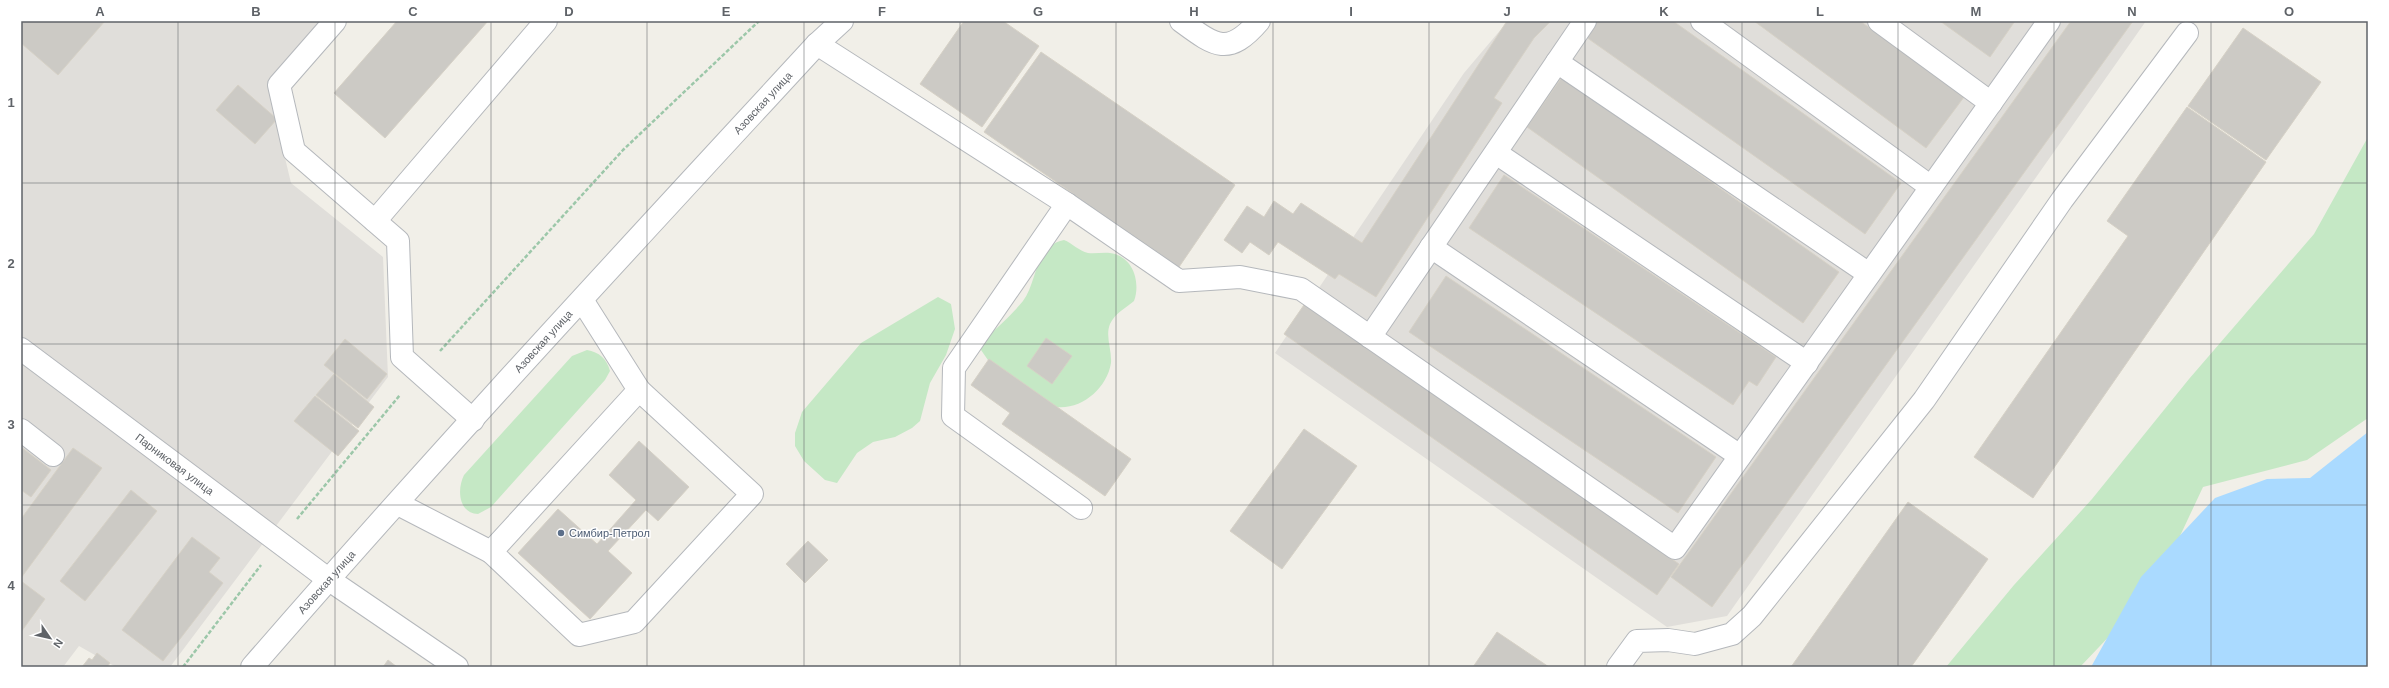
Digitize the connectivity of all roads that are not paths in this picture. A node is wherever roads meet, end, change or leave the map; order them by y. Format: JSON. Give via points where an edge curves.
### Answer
{"nodes":[{"id":1,"x":335,"y":21,"type":"edge"},
{"id":2,"x":546,"y":21,"type":"edge"},
{"id":3,"x":842,"y":21,"type":"edge"},
{"id":4,"x":1181,"y":21,"type":"edge"},
{"id":5,"x":1259,"y":21,"type":"edge"},
{"id":6,"x":1585,"y":21,"type":"edge"},
{"id":7,"x":1702,"y":21,"type":"edge"},
{"id":8,"x":1879,"y":21,"type":"edge"},
{"id":9,"x":2049,"y":21,"type":"edge"},
{"id":10,"x":2187,"y":33,"type":"dead end"},
{"id":11,"x":817,"y":44,"type":"junction"},
{"id":12,"x":1557,"y":62,"type":"junction"},
{"id":13,"x":1991,"y":103,"type":"junction"},
{"id":14,"x":1496,"y":153,"type":"junction"},
{"id":15,"x":1931,"y":187,"type":"junction"},
{"id":16,"x":1067,"y":204,"type":"junction"},
{"id":17,"x":375,"y":221,"type":"junction"},
{"id":18,"x":1431,"y":247,"type":"junction"},
{"id":19,"x":1869,"y":274,"type":"junction"},
{"id":20,"x":582,"y":300,"type":"junction"},
{"id":21,"x":1370,"y":337,"type":"junction"},
{"id":22,"x":21,"y":349,"type":"edge"},
{"id":23,"x":1807,"y":363,"type":"junction"},
{"id":24,"x":639,"y":390,"type":"junction"},
{"id":25,"x":472,"y":420,"type":"junction"},
{"id":26,"x":21,"y":430,"type":"edge"},
{"id":27,"x":53,"y":455,"type":"dead end"},
{"id":28,"x":1740,"y":456,"type":"junction"},
{"id":29,"x":398,"y":504,"type":"junction"},
{"id":30,"x":1081,"y":508,"type":"dead end"},
{"id":31,"x":491,"y":552,"type":"junction"},
{"id":32,"x":328,"y":579,"type":"junction"},
{"id":33,"x":252,"y":667,"type":"edge"},
{"id":34,"x":457,"y":667,"type":"edge"},
{"id":35,"x":1618,"y":667,"type":"edge"}],
"edges":[{"from":1,"to":17,"type":"street","via":[[279,85],[294,151]]},
{"from":2,"to":17,"type":"street"},
{"from":3,"to":11,"type":"street","name":"Азовская улица"},
{"from":4,"to":5,"type":"street","via":[[1204,38],[1227,45],[1238,42]]},
{"from":6,"to":12,"type":"street"},
{"from":7,"to":15,"type":"street"},
{"from":8,"to":13,"type":"street"},
{"from":9,"to":13,"type":"street"},
{"from":10,"to":35,"type":"street","via":[[2062,200],[1924,400],[1752,616],[1732,634],[1695,644],[1668,640],[1637,641]]},
{"from":11,"to":16,"type":"street"},
{"from":11,"to":20,"type":"street","name":"Азовская улица"},
{"from":12,"to":14,"type":"street"},
{"from":12,"to":19,"type":"street"},
{"from":13,"to":15,"type":"street"},
{"from":14,"to":18,"type":"street"},
{"from":14,"to":23,"type":"street"},
{"from":15,"to":19,"type":"street"},
{"from":16,"to":21,"type":"street","via":[[1180,281],[1240,277],[1301,289]]},
{"from":16,"to":30,"type":"street","via":[[954,368],[953,416]]},
{"from":17,"to":25,"type":"street","via":[[398,241],[402,357]]},
{"from":18,"to":21,"type":"street"},
{"from":18,"to":28,"type":"street"},
{"from":19,"to":23,"type":"street"},
{"from":20,"to":24,"type":"street"},
{"from":20,"to":25,"type":"street","name":"Азовская улица"},
{"from":21,"to":28,"type":"street","via":[[1675,548]]},
{"from":22,"to":32,"type":"street","name":"Парниковая улица"},
{"from":23,"to":28,"type":"street"},
{"from":24,"to":31,"type":"street"},
{"from":24,"to":31,"type":"street","via":[[752,494],[634,622],[579,635]]},
{"from":25,"to":29,"type":"street","name":"Азовская улица"},
{"from":26,"to":27,"type":"street"},
{"from":29,"to":31,"type":"street"},
{"from":29,"to":32,"type":"street","name":"Азовская улица"},
{"from":32,"to":33,"type":"street","name":"Азовская улица"},
{"from":32,"to":34,"type":"street","name":"Парниковая улица"}]}
